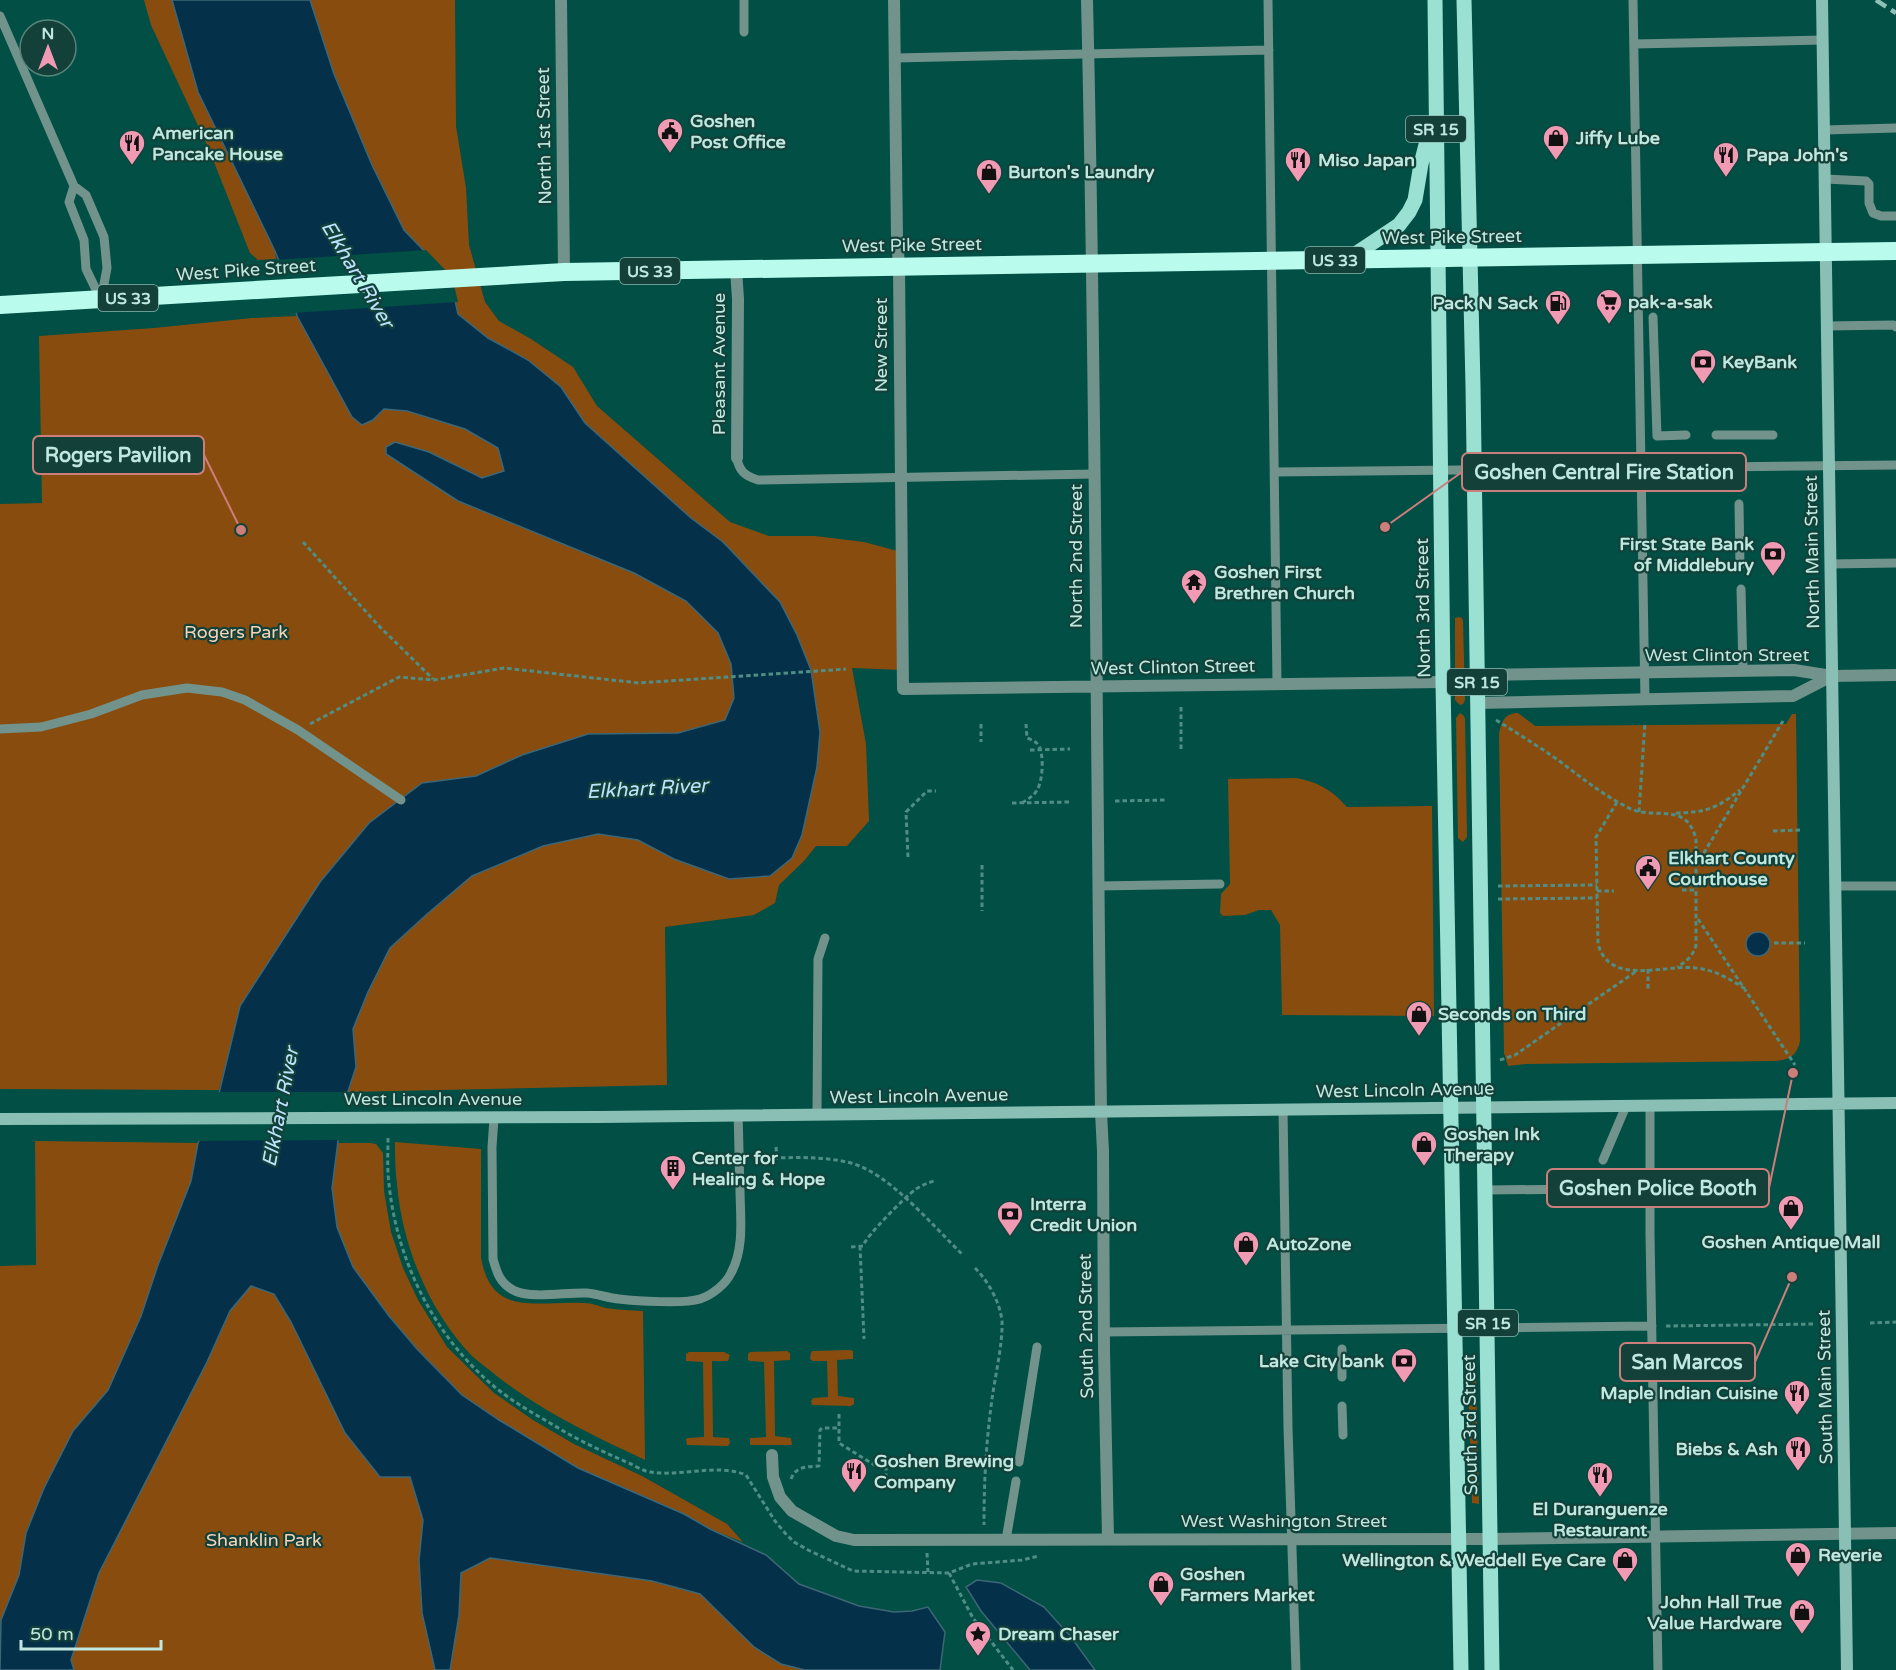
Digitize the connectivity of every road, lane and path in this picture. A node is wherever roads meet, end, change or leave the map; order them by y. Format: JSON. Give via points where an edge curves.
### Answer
{"nodes":[{"id":1,"x":561,"y":0,"type":"edge"},
{"id":2,"x":744,"y":0,"type":"edge"},
{"id":3,"x":894,"y":0,"type":"edge"},
{"id":4,"x":1087,"y":0,"type":"edge"},
{"id":5,"x":1268,"y":0,"type":"edge"},
{"id":6,"x":1435,"y":0,"type":"edge"},
{"id":7,"x":1464,"y":0,"type":"edge"},
{"id":8,"x":1633,"y":0,"type":"edge"},
{"id":9,"x":1822,"y":0,"type":"edge"},
{"id":10,"x":0,"y":16,"type":"edge"},
{"id":11,"x":744,"y":32,"type":"dead end"},
{"id":12,"x":1823,"y":40,"type":"junction"},
{"id":13,"x":1634,"y":44,"type":"junction"},
{"id":14,"x":1269,"y":50,"type":"junction"},
{"id":15,"x":1088,"y":54,"type":"junction"},
{"id":16,"x":895,"y":58,"type":"junction"},
{"id":17,"x":1436,"y":108,"type":"junction"},
{"id":18,"x":1896,"y":128,"type":"edge"},
{"id":19,"x":1824,"y":130,"type":"junction"},
{"id":20,"x":1825,"y":179,"type":"junction"},
{"id":21,"x":74,"y":186,"type":"junction"},
{"id":22,"x":1896,"y":216,"type":"edge"},
{"id":23,"x":1896,"y":251,"type":"edge"},
{"id":24,"x":1826,"y":252,"type":"junction"},
{"id":25,"x":1637,"y":255,"type":"junction"},
{"id":26,"x":1469,"y":257,"type":"junction"},
{"id":27,"x":1437,"y":258,"type":"junction"},
{"id":28,"x":1348,"y":259,"type":"junction"},
{"id":29,"x":1272,"y":260,"type":"junction"},
{"id":30,"x":1092,"y":263,"type":"junction"},
{"id":31,"x":899,"y":266,"type":"junction"},
{"id":32,"x":736,"y":269,"type":"junction"},
{"id":33,"x":564,"y":272,"type":"junction"},
{"id":34,"x":101,"y":300,"type":"junction"},
{"id":35,"x":0,"y":305,"type":"edge"},
{"id":36,"x":1653,"y":317,"type":"dead end"},
{"id":37,"x":1895,"y":325,"type":"edge"},
{"id":38,"x":1826,"y":326,"type":"junction"},
{"id":39,"x":1686,"y":435,"type":"dead end"},
{"id":40,"x":1716,"y":435,"type":"dead end"},
{"id":41,"x":1773,"y":435,"type":"dead end"},
{"id":42,"x":737,"y":458,"type":"joint"},
{"id":43,"x":1896,"y":465,"type":"edge"},
{"id":44,"x":1828,"y":466,"type":"junction"},
{"id":45,"x":1641,"y":468,"type":"junction"},
{"id":46,"x":1474,"y":469,"type":"junction"},
{"id":47,"x":1440,"y":470,"type":"junction"},
{"id":48,"x":1275,"y":472,"type":"junction"},
{"id":49,"x":1094,"y":474,"type":"junction"},
{"id":50,"x":900,"y":479,"type":"junction"},
{"id":51,"x":1739,"y":504,"type":"dead end"},
{"id":52,"x":303,"y":542,"type":"dead end"},
{"id":53,"x":1896,"y":563,"type":"edge"},
{"id":54,"x":1830,"y":564,"type":"junction"},
{"id":55,"x":1740,"y":565,"type":"dead end"},
{"id":56,"x":1741,"y":589,"type":"dead end"},
{"id":57,"x":846,"y":669,"type":"dead end"},
{"id":58,"x":1743,"y":671,"type":"junction"},
{"id":59,"x":1644,"y":673,"type":"junction"},
{"id":60,"x":1477,"y":675,"type":"junction"},
{"id":61,"x":1896,"y":675,"type":"edge"},
{"id":62,"x":1832,"y":676,"type":"junction"},
{"id":63,"x":434,"y":680,"type":"junction"},
{"id":64,"x":1443,"y":682,"type":"junction"},
{"id":65,"x":1277,"y":684,"type":"junction"},
{"id":66,"x":1095,"y":686,"type":"junction"},
{"id":67,"x":903,"y":689,"type":"joint"},
{"id":68,"x":1645,"y":700,"type":"junction"},
{"id":69,"x":1477,"y":703,"type":"junction"},
{"id":70,"x":1181,"y":704,"type":"dead end"},
{"id":71,"x":1496,"y":720,"type":"dead end"},
{"id":72,"x":1783,"y":720,"type":"dead end"},
{"id":73,"x":1645,"y":722,"type":"dead end"},
{"id":74,"x":981,"y":724,"type":"dead end"},
{"id":75,"x":1026,"y":724,"type":"dead end"},
{"id":76,"x":0,"y":729,"type":"edge"},
{"id":77,"x":298,"y":730,"type":"junction"},
{"id":78,"x":981,"y":742,"type":"dead end"},
{"id":79,"x":1070,"y":749,"type":"dead end"},
{"id":80,"x":1181,"y":749,"type":"dead end"},
{"id":81,"x":1030,"y":750,"type":"dead end"},
{"id":82,"x":1040,"y":750,"type":"junction"},
{"id":83,"x":1744,"y":787,"type":"junction"},
{"id":84,"x":936,"y":791,"type":"dead end"},
{"id":85,"x":401,"y":800,"type":"dead end"},
{"id":86,"x":1166,"y":800,"type":"dead end"},
{"id":87,"x":1115,"y":801,"type":"dead end"},
{"id":88,"x":1618,"y":801,"type":"junction"},
{"id":89,"x":1022,"y":802,"type":"junction"},
{"id":90,"x":1071,"y":802,"type":"dead end"},
{"id":91,"x":1012,"y":803,"type":"dead end"},
{"id":92,"x":1639,"y":812,"type":"junction"},
{"id":93,"x":1674,"y":813,"type":"junction"},
{"id":94,"x":1803,"y":830,"type":"dead end"},
{"id":95,"x":1773,"y":831,"type":"dead end"},
{"id":96,"x":908,"y":857,"type":"dead end"},
{"id":97,"x":982,"y":865,"type":"dead end"},
{"id":98,"x":1696,"y":866,"type":"junction"},
{"id":99,"x":1221,"y":884,"type":"dead end"},
{"id":100,"x":1597,"y":885,"type":"junction"},
{"id":101,"x":1098,"y":886,"type":"junction"},
{"id":102,"x":1498,"y":886,"type":"dead end"},
{"id":103,"x":1836,"y":886,"type":"junction"},
{"id":104,"x":1896,"y":886,"type":"edge"},
{"id":105,"x":1682,"y":890,"type":"dead end"},
{"id":106,"x":1696,"y":890,"type":"junction"},
{"id":107,"x":1597,"y":891,"type":"junction"},
{"id":108,"x":1614,"y":891,"type":"dead end"},
{"id":109,"x":1597,"y":898,"type":"junction"},
{"id":110,"x":1498,"y":899,"type":"dead end"},
{"id":111,"x":982,"y":911,"type":"dead end"},
{"id":112,"x":1696,"y":917,"type":"junction"},
{"id":113,"x":825,"y":938,"type":"dead end"},
{"id":114,"x":1774,"y":943,"type":"dead end"},
{"id":115,"x":1804,"y":943,"type":"dead end"},
{"id":116,"x":1677,"y":967,"type":"junction"},
{"id":117,"x":1648,"y":969,"type":"junction"},
{"id":118,"x":1638,"y":970,"type":"junction"},
{"id":119,"x":1648,"y":989,"type":"dead end"},
{"id":120,"x":1747,"y":990,"type":"junction"},
{"id":121,"x":1500,"y":1059,"type":"dead end"},
{"id":122,"x":1795,"y":1065,"type":"dead end"},
{"id":123,"x":1839,"y":1103,"type":"junction"},
{"id":124,"x":1896,"y":1103,"type":"edge"},
{"id":125,"x":1626,"y":1106,"type":"junction"},
{"id":126,"x":1650,"y":1106,"type":"junction"},
{"id":127,"x":1451,"y":1107,"type":"junction"},
{"id":128,"x":1485,"y":1107,"type":"junction"},
{"id":129,"x":1282,"y":1109,"type":"junction"},
{"id":130,"x":1101,"y":1112,"type":"junction"},
{"id":131,"x":738,"y":1115,"type":"junction"},
{"id":132,"x":817,"y":1115,"type":"junction"},
{"id":133,"x":494,"y":1118,"type":"junction"},
{"id":134,"x":0,"y":1119,"type":"edge"},
{"id":135,"x":388,"y":1138,"type":"dead end"},
{"id":136,"x":776,"y":1147,"type":"dead end"},
{"id":137,"x":1603,"y":1160,"type":"dead end"},
{"id":138,"x":934,"y":1181,"type":"dead end"},
{"id":139,"x":1592,"y":1183,"type":"dead end"},
{"id":140,"x":1486,"y":1190,"type":"junction"},
{"id":141,"x":906,"y":1199,"type":"junction"},
{"id":142,"x":860,"y":1246,"type":"junction"},
{"id":143,"x":851,"y":1247,"type":"dead end"},
{"id":144,"x":962,"y":1254,"type":"dead end"},
{"id":145,"x":975,"y":1268,"type":"dead end"},
{"id":146,"x":1896,"y":1322,"type":"edge"},
{"id":147,"x":1870,"y":1323,"type":"dead end"},
{"id":148,"x":1815,"y":1324,"type":"dead end"},
{"id":149,"x":1652,"y":1326,"type":"junction"},
{"id":150,"x":1455,"y":1328,"type":"junction"},
{"id":151,"x":1488,"y":1328,"type":"junction"},
{"id":152,"x":1286,"y":1329,"type":"junction"},
{"id":153,"x":1103,"y":1332,"type":"junction"},
{"id":154,"x":864,"y":1339,"type":"dead end"},
{"id":155,"x":1037,"y":1347,"type":"dead end"},
{"id":156,"x":1342,"y":1349,"type":"dead end"},
{"id":157,"x":1342,"y":1377,"type":"dead end"},
{"id":158,"x":1342,"y":1406,"type":"dead end"},
{"id":159,"x":839,"y":1414,"type":"dead end"},
{"id":160,"x":839,"y":1428,"type":"junction"},
{"id":161,"x":1343,"y":1435,"type":"dead end"},
{"id":162,"x":772,"y":1455,"type":"dead end"},
{"id":163,"x":1019,"y":1462,"type":"dead end"},
{"id":164,"x":886,"y":1480,"type":"dead end"},
{"id":165,"x":1016,"y":1481,"type":"dead end"},
{"id":166,"x":791,"y":1485,"type":"dead end"},
{"id":167,"x":818,"y":1526,"type":"junction"},
{"id":168,"x":1845,"y":1533,"type":"junction"},
{"id":169,"x":1896,"y":1533,"type":"edge"},
{"id":170,"x":1656,"y":1537,"type":"junction"},
{"id":171,"x":1457,"y":1538,"type":"junction"},
{"id":172,"x":1108,"y":1539,"type":"junction"},
{"id":173,"x":1292,"y":1539,"type":"junction"},
{"id":174,"x":1491,"y":1539,"type":"junction"},
{"id":175,"x":1006,"y":1540,"type":"junction"},
{"id":176,"x":984,"y":1541,"type":"junction"},
{"id":177,"x":808,"y":1550,"type":"junction"},
{"id":178,"x":1049,"y":1555,"type":"dead end"},
{"id":179,"x":949,"y":1573,"type":"junction"},
{"id":180,"x":1013,"y":1670,"type":"edge"},
{"id":181,"x":1296,"y":1670,"type":"edge"},
{"id":182,"x":1461,"y":1670,"type":"edge"},
{"id":183,"x":1492,"y":1670,"type":"edge"},
{"id":184,"x":1658,"y":1670,"type":"edge"},
{"id":185,"x":1847,"y":1670,"type":"edge"}],
"edges":[{"from":1,"to":33,"type":"street","name":"North 1st Street"},
{"from":2,"to":11,"type":"lane"},
{"from":3,"to":16,"type":"street","name":"New Street"},
{"from":4,"to":15,"type":"street","name":"North 2nd Street"},
{"from":5,"to":14,"type":"lane"},
{"from":6,"to":17,"type":"main road","name":"North 3rd Street","number":"SR 15"},
{"from":7,"to":26,"type":"main road","number":"SR 15"},
{"from":8,"to":13,"type":"lane"},
{"from":9,"to":12,"type":"street","name":"North Main Street"},
{"from":10,"to":21,"type":"lane"},
{"from":12,"to":13,"type":"lane"},
{"from":12,"to":19,"type":"street","name":"North Main Street"},
{"from":13,"to":25,"type":"lane"},
{"from":14,"to":15,"type":"lane"},
{"from":14,"to":29,"type":"lane"},
{"from":15,"to":16,"type":"lane"},
{"from":15,"to":30,"type":"street","name":"North 2nd Street"},
{"from":16,"to":31,"type":"street","name":"New Street"},
{"from":17,"to":27,"type":"main road","name":"North 3rd Street","number":"SR 15"},
{"from":17,"to":28,"type":"main road","via":[[1409,212],[1400,225]]},
{"from":18,"to":19,"type":"lane"},
{"from":19,"to":20,"type":"street","name":"North Main Street"},
{"from":20,"to":22,"type":"lane","via":[[1866,181],[1873,213]]},
{"from":20,"to":24,"type":"street","name":"North Main Street"},
{"from":21,"to":34,"type":"lane","via":[[69,202],[84,240],[86,269]]},
{"from":21,"to":34,"type":"lane","via":[[86,195],[104,237],[107,268]]},
{"from":23,"to":24,"type":"highway","number":"US 33"},
{"from":24,"to":25,"type":"highway","name":"West Pike Street","number":"US 33"},
{"from":24,"to":38,"type":"street","name":"North Main Street"},
{"from":25,"to":26,"type":"highway","name":"West Pike Street","number":"US 33"},
{"from":25,"to":45,"type":"lane"},
{"from":26,"to":27,"type":"highway","name":"West Pike Street","number":"US 33"},
{"from":26,"to":46,"type":"main road","number":"SR 15"},
{"from":27,"to":28,"type":"highway","name":"West Pike Street","number":"US 33"},
{"from":27,"to":47,"type":"main road","name":"North 3rd Street","number":"SR 15"},
{"from":28,"to":29,"type":"highway","name":"West Pike Street","number":"US 33"},
{"from":29,"to":30,"type":"highway","name":"West Pike Street","number":"US 33"},
{"from":29,"to":48,"type":"lane"},
{"from":30,"to":31,"type":"highway","name":"West Pike Street","number":"US 33"},
{"from":30,"to":49,"type":"street","name":"North 2nd Street"},
{"from":31,"to":32,"type":"highway","name":"West Pike Street","number":"US 33"},
{"from":31,"to":50,"type":"street","name":"New Street"},
{"from":32,"to":33,"type":"highway","name":"West Pike Street","number":"US 33"},
{"from":32,"to":42,"type":"street","name":"Pleasant Avenue"},
{"from":33,"to":34,"type":"highway","name":"West Pike Street","number":"US 33"},
{"from":34,"to":35,"type":"highway","name":"West Pike Street","number":"US 33"},
{"from":36,"to":39,"type":"lane","via":[[1657,436]]},
{"from":37,"to":38,"type":"lane"},
{"from":38,"to":44,"type":"street","name":"North Main Street"},
{"from":40,"to":41,"type":"lane"},
{"from":42,"to":50,"type":"lane","via":[[747,476],[758,480]]},
{"from":43,"to":44,"type":"lane"},
{"from":44,"to":45,"type":"lane"},
{"from":44,"to":54,"type":"street","name":"North Main Street"},
{"from":45,"to":46,"type":"lane"},
{"from":45,"to":59,"type":"lane"},
{"from":46,"to":47,"type":"lane"},
{"from":46,"to":60,"type":"main road","number":"SR 15"},
{"from":47,"to":48,"type":"lane"},
{"from":47,"to":64,"type":"main road","name":"North 3rd Street","number":"SR 15"},
{"from":48,"to":65,"type":"lane"},
{"from":49,"to":50,"type":"lane"},
{"from":49,"to":66,"type":"street","name":"North 2nd Street"},
{"from":50,"to":67,"type":"street","name":"New Street"},
{"from":51,"to":55,"type":"lane"},
{"from":52,"to":63,"type":"path","via":[[378,626]]},
{"from":53,"to":54,"type":"lane"},
{"from":54,"to":62,"type":"street","name":"North Main Street"},
{"from":56,"to":58,"type":"lane"},
{"from":57,"to":63,"type":"path","via":[[639,683],[504,668]]},
{"from":58,"to":59,"type":"street","name":"West Clinton Street"},
{"from":58,"to":62,"type":"street","name":"West Clinton Street","via":[[1794,670]]},
{"from":59,"to":60,"type":"street","name":"West Clinton Street"},
{"from":59,"to":68,"type":"lane"},
{"from":60,"to":69,"type":"main road","number":"SR 15"},
{"from":61,"to":62,"type":"street"},
{"from":62,"to":68,"type":"street","name":"West Clinton Street","via":[[1793,696]]},
{"from":62,"to":103,"type":"street","name":"North Main Street"},
{"from":63,"to":77,"type":"path","via":[[399,677]]},
{"from":64,"to":65,"type":"street","name":"West Clinton Street"},
{"from":64,"to":127,"type":"main road","name":"North 3rd Street","number":"SR 15"},
{"from":65,"to":66,"type":"street","name":"West Clinton Street"},
{"from":66,"to":67,"type":"street","name":"West Clinton Street"},
{"from":66,"to":101,"type":"street","name":"North 2nd Street"},
{"from":68,"to":69,"type":"street","name":"West Clinton Street"},
{"from":69,"to":128,"type":"main road","number":"SR 15"},
{"from":70,"to":80,"type":"path"},
{"from":71,"to":88,"type":"path"},
{"from":72,"to":83,"type":"path"},
{"from":73,"to":92,"type":"path"},
{"from":74,"to":78,"type":"path"},
{"from":75,"to":82,"type":"path","via":[[1027,738],[1037,743]]},
{"from":76,"to":77,"type":"lane","via":[[41,727],[91,714],[142,694],[187,688],[222,692],[244,700]]},
{"from":77,"to":85,"type":"lane"},
{"from":79,"to":82,"type":"path"},
{"from":81,"to":82,"type":"path"},
{"from":82,"to":89,"type":"path","via":[[1040,784],[1032,797]]},
{"from":83,"to":93,"type":"path","via":[[1716,807]]},
{"from":83,"to":98,"type":"path"},
{"from":84,"to":96,"type":"path","via":[[927,791],[906,812]]},
{"from":86,"to":87,"type":"path"},
{"from":88,"to":92,"type":"path"},
{"from":88,"to":100,"type":"path","via":[[1596,837]]},
{"from":89,"to":90,"type":"path"},
{"from":89,"to":91,"type":"path"},
{"from":92,"to":93,"type":"path"},
{"from":93,"to":98,"type":"path","via":[[1694,831]]},
{"from":94,"to":95,"type":"path"},
{"from":97,"to":111,"type":"path"},
{"from":98,"to":106,"type":"path"},
{"from":99,"to":101,"type":"lane"},
{"from":100,"to":102,"type":"path"},
{"from":100,"to":107,"type":"path"},
{"from":101,"to":130,"type":"street","name":"North 2nd Street"},
{"from":103,"to":104,"type":"lane"},
{"from":103,"to":123,"type":"street","name":"North Main Street"},
{"from":105,"to":106,"type":"path"},
{"from":106,"to":112,"type":"path"},
{"from":107,"to":108,"type":"path"},
{"from":107,"to":109,"type":"path"},
{"from":109,"to":110,"type":"path"},
{"from":109,"to":118,"type":"path","via":[[1600,953],[1617,968]]},
{"from":112,"to":116,"type":"path","via":[[1694,953]]},
{"from":112,"to":120,"type":"path"},
{"from":113,"to":132,"type":"lane","via":[[818,959]]},
{"from":114,"to":115,"type":"path"},
{"from":116,"to":117,"type":"path"},
{"from":116,"to":120,"type":"path","via":[[1710,970]]},
{"from":117,"to":118,"type":"path"},
{"from":117,"to":119,"type":"path"},
{"from":118,"to":121,"type":"path","via":[[1515,1054]]},
{"from":120,"to":122,"type":"path"},
{"from":123,"to":124,"type":"street","name":"West Lincoln Avenue"},
{"from":123,"to":126,"type":"street","name":"West Lincoln Avenue"},
{"from":123,"to":168,"type":"street","name":"South Main Street"},
{"from":125,"to":126,"type":"street","name":"West Lincoln Avenue"},
{"from":125,"to":128,"type":"street","name":"West Lincoln Avenue"},
{"from":125,"to":137,"type":"lane"},
{"from":126,"to":149,"type":"lane"},
{"from":127,"to":128,"type":"street","name":"West Lincoln Avenue"},
{"from":127,"to":129,"type":"street","name":"West Lincoln Avenue"},
{"from":127,"to":150,"type":"main road","name":"South 3rd Street","number":"SR 15"},
{"from":128,"to":140,"type":"main road","name":"South 3rd Street","number":"SR 15"},
{"from":129,"to":130,"type":"street","name":"West Lincoln Avenue"},
{"from":129,"to":152,"type":"lane"},
{"from":130,"to":132,"type":"street","name":"West Lincoln Avenue"},
{"from":130,"to":153,"type":"street","name":"South 2nd Street"},
{"from":131,"to":132,"type":"street","name":"West Lincoln Avenue"},
{"from":131,"to":133,"type":"street","name":"West Lincoln Avenue"},
{"from":131,"to":133,"type":"lane","via":[[740,1238],[736,1262],[725,1282],[710,1294],[689,1300],[635,1300],[588,1293],[531,1294],[504,1285],[493,1259]]},
{"from":133,"to":134,"type":"street","name":"West Lincoln Avenue"},
{"from":135,"to":177,"type":"path","via":[[392,1205],[405,1260],[437,1323],[481,1374],[498,1390],[577,1438],[650,1473],[730,1471],[746,1475],[780,1527]]},
{"from":136,"to":141,"type":"path","via":[[777,1158],[810,1157],[853,1164],[876,1174]]},
{"from":138,"to":141,"type":"path","via":[[916,1189]]},
{"from":139,"to":140,"type":"lane","via":[[1589,1189]]},
{"from":140,"to":151,"type":"main road","name":"South 3rd Street","number":"SR 15"},
{"from":141,"to":142,"type":"path"},
{"from":141,"to":144,"type":"path"},
{"from":142,"to":143,"type":"path"},
{"from":142,"to":154,"type":"path"},
{"from":145,"to":176,"type":"path","via":[[988,1284],[1002,1320],[985,1453]]},
{"from":146,"to":147,"type":"path"},
{"from":148,"to":149,"type":"path"},
{"from":149,"to":151,"type":"lane"},
{"from":149,"to":170,"type":"lane"},
{"from":150,"to":151,"type":"lane"},
{"from":150,"to":152,"type":"lane"},
{"from":150,"to":171,"type":"main road","name":"South 3rd Street","number":"SR 15"},
{"from":151,"to":174,"type":"main road","name":"South 3rd Street","number":"SR 15"},
{"from":152,"to":153,"type":"lane"},
{"from":152,"to":173,"type":"lane"},
{"from":153,"to":172,"type":"street","name":"South 2nd Street"},
{"from":155,"to":163,"type":"lane"},
{"from":156,"to":157,"type":"lane"},
{"from":158,"to":161,"type":"lane"},
{"from":159,"to":160,"type":"path"},
{"from":160,"to":164,"type":"path","via":[[839,1443],[876,1466],[886,1466]]},
{"from":160,"to":166,"type":"path","via":[[820,1430],[819,1466],[794,1472]]},
{"from":162,"to":167,"type":"street","name":"West Washington Street","via":[[773,1478],[780,1497],[792,1511]]},
{"from":165,"to":175,"type":"lane"},
{"from":167,"to":176,"type":"street","name":"West Washington Street","via":[[854,1540]]},
{"from":167,"to":177,"type":"path","via":[[816,1540]]},
{"from":168,"to":169,"type":"street","name":"West Washington Street"},
{"from":168,"to":170,"type":"street","name":"West Washington Street"},
{"from":168,"to":185,"type":"street","name":"South Main Street"},
{"from":170,"to":174,"type":"street","name":"West Washington Street"},
{"from":170,"to":184,"type":"lane"},
{"from":171,"to":173,"type":"street","name":"West Washington Street"},
{"from":171,"to":174,"type":"street","name":"West Washington Street"},
{"from":171,"to":182,"type":"main road","name":"South 3rd Street","number":"SR 15"},
{"from":172,"to":173,"type":"street","name":"West Washington Street"},
{"from":172,"to":175,"type":"street","name":"West Washington Street"},
{"from":173,"to":181,"type":"lane"},
{"from":174,"to":183,"type":"main road","name":"South 3rd Street","number":"SR 15"},
{"from":175,"to":176,"type":"street","name":"West Washington Street"},
{"from":177,"to":179,"type":"path","via":[[853,1571]]},
{"from":178,"to":179,"type":"path","via":[[972,1564]]},
{"from":179,"to":180,"type":"path","via":[[973,1618]]}]}
